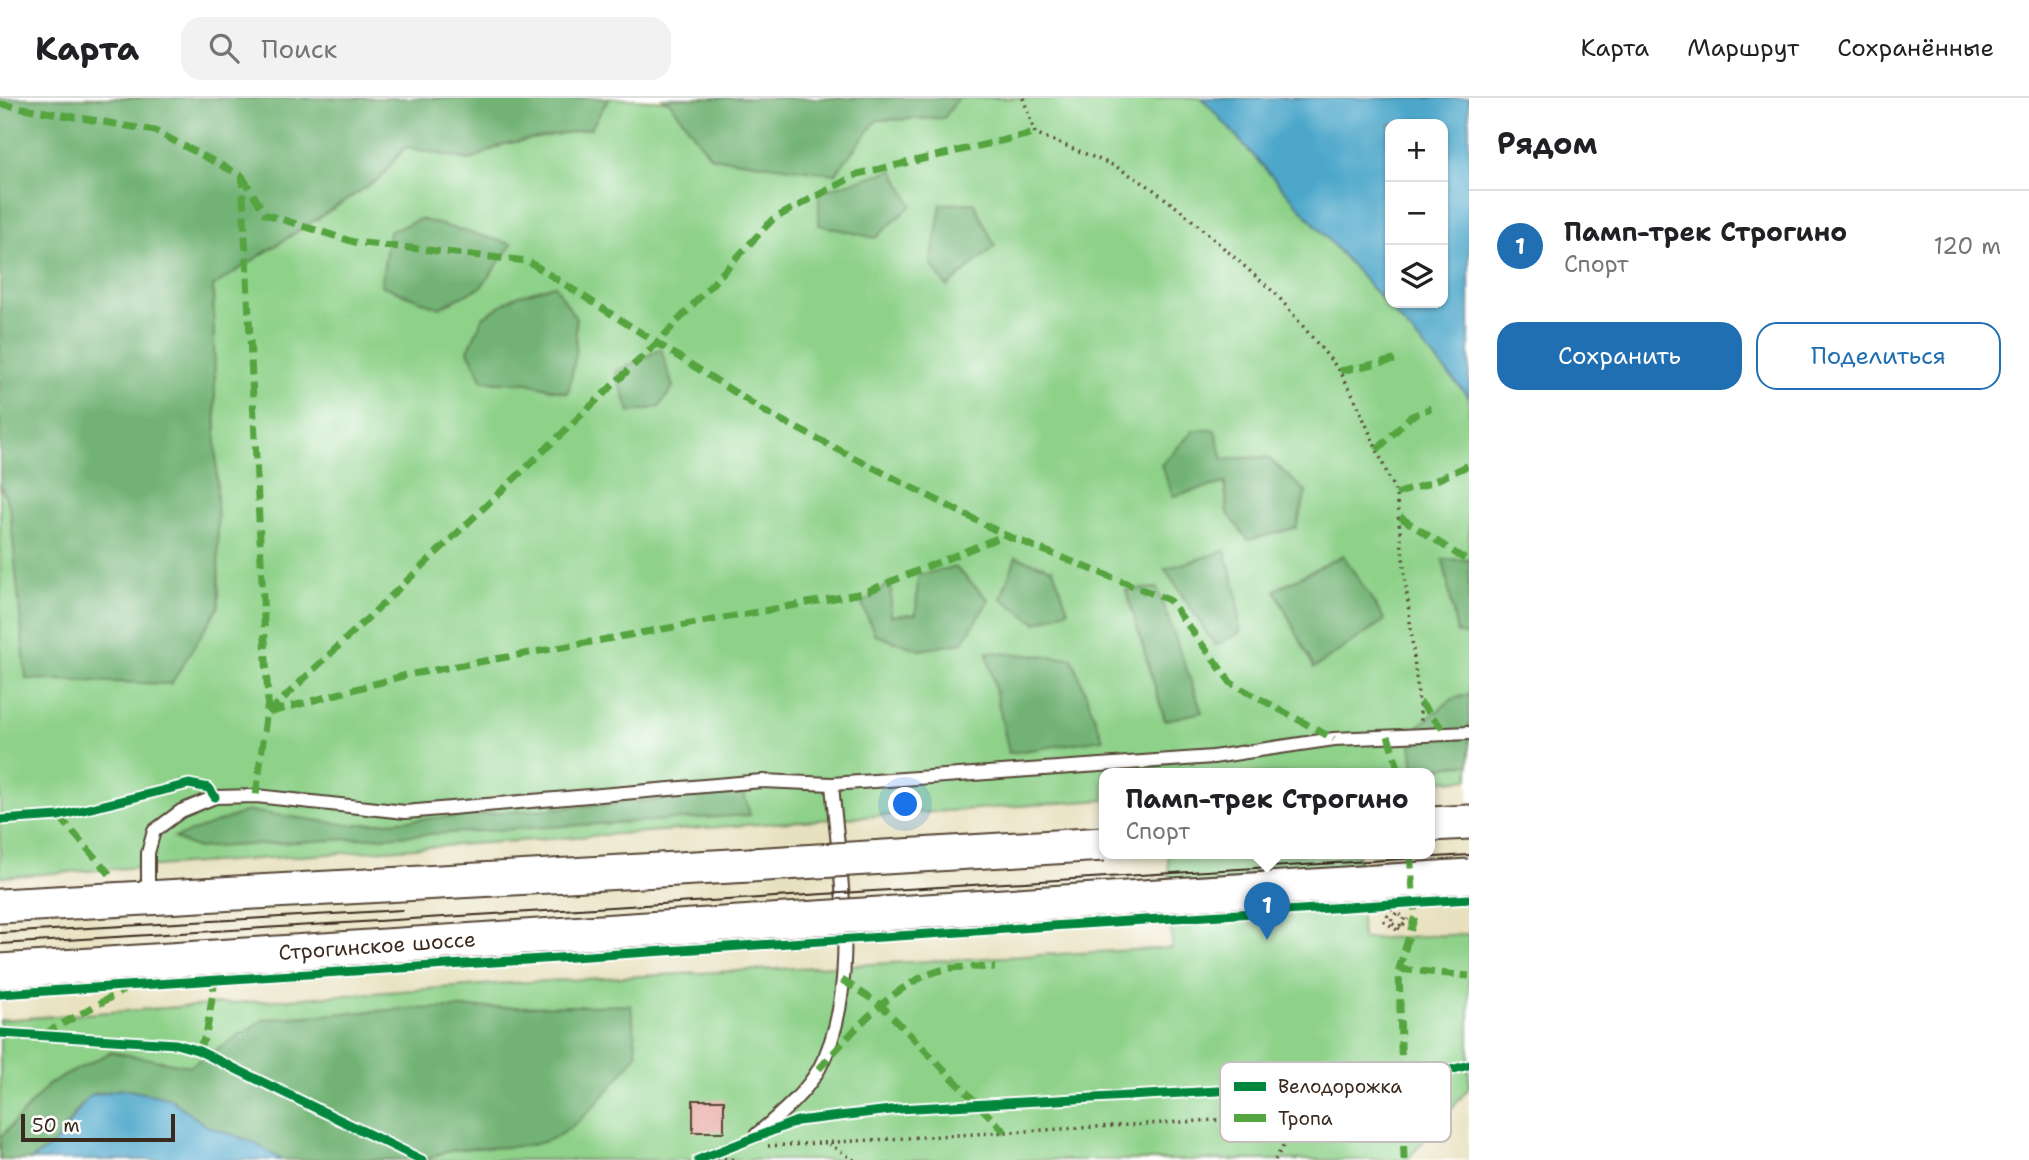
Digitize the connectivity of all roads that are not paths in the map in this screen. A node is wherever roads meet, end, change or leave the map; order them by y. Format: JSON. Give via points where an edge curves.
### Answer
{"nodes":[{"id":1,"x":1469,"y":733,"type":"edge"},
{"id":2,"x":832,"y":784,"type":"junction"},
{"id":3,"x":1469,"y":822,"type":"edge"},
{"id":4,"x":1435,"y":824,"type":"edge"},
{"id":5,"x":1099,"y":844,"type":"edge"},
{"id":6,"x":1469,"y":876,"type":"edge"},
{"id":7,"x":148,"y":898,"type":"junction"},
{"id":8,"x":0,"y":906,"type":"edge"},
{"id":9,"x":0,"y":971,"type":"edge"},
{"id":10,"x":758,"y":1140,"type":"road end"}],
"edges":[{"from":1,"to":2,"type":"lane","via":[[1334,739],[1213,757]]},
{"from":2,"to":7,"type":"lane","via":[[762,781],[405,812],[256,796],[215,797],[181,811],[154,831],[148,853]]},
{"from":2,"to":10,"type":"lane","via":[[844,951],[836,1022],[819,1069]]},
{"from":3,"to":4,"type":"main road"},
{"from":5,"to":7,"type":"main road","bridge":true},
{"from":6,"to":9,"type":"main road","name":"Строгинское шоссе","bridge":true},
{"from":7,"to":8,"type":"main road"}]}
